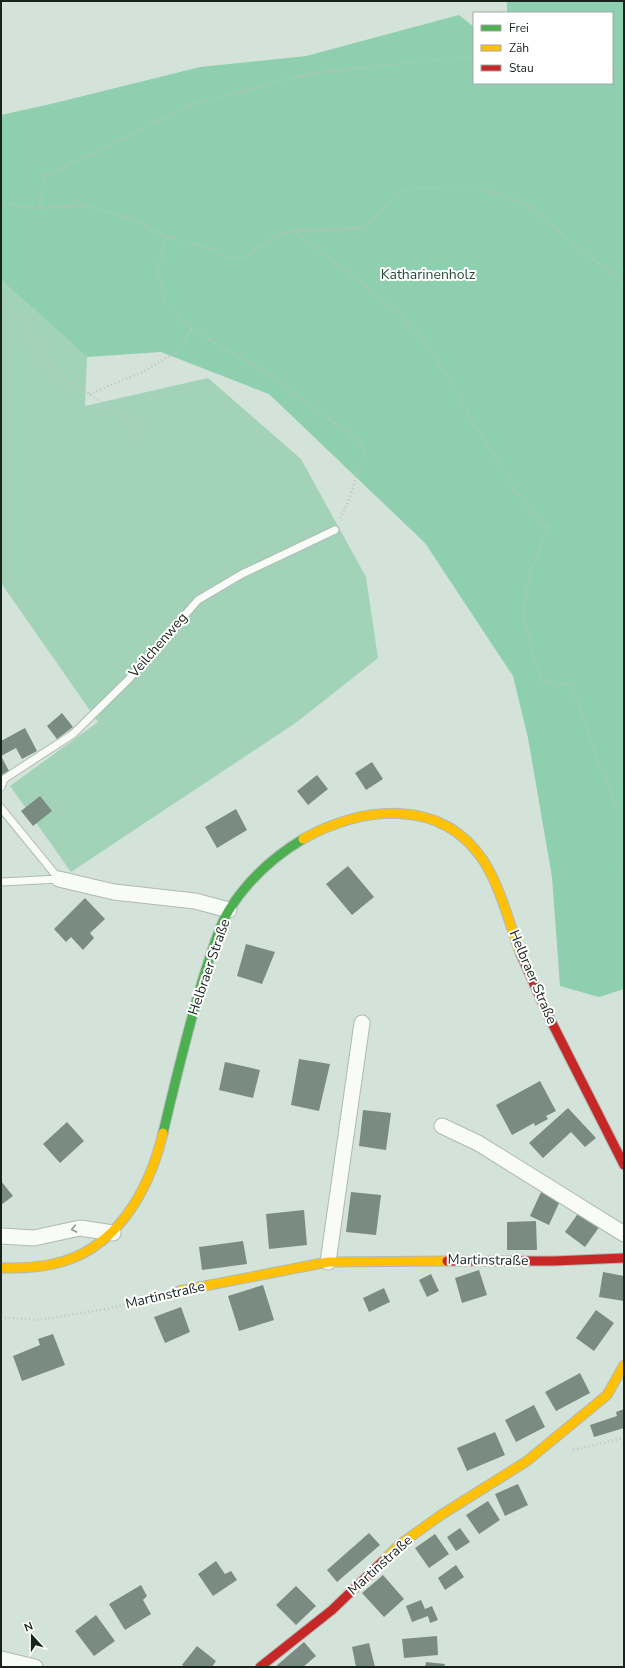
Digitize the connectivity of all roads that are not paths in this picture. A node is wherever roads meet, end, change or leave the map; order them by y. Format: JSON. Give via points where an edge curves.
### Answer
{"nodes":[{"id":1,"x":335,"y":530,"type":"road end"},
{"id":2,"x":1,"y":787,"type":"edge"},
{"id":3,"x":1,"y":808,"type":"edge"},
{"id":4,"x":59,"y":879,"type":"junction"},
{"id":5,"x":1,"y":882,"type":"edge"},
{"id":6,"x":229,"y":910,"type":"junction"},
{"id":7,"x":362,"y":1023,"type":"dead end"},
{"id":8,"x":442,"y":1126,"type":"dead end"},
{"id":9,"x":624,"y":1165,"type":"edge"},
{"id":10,"x":113,"y":1233,"type":"junction"},
{"id":11,"x":624,"y":1234,"type":"edge"},
{"id":12,"x":1,"y":1236,"type":"edge"},
{"id":13,"x":624,"y":1258,"type":"edge"},
{"id":14,"x":328,"y":1262,"type":"junction"},
{"id":15,"x":1,"y":1268,"type":"edge"},
{"id":16,"x":178,"y":1292,"type":"road end"},
{"id":17,"x":624,"y":1365,"type":"edge"},
{"id":18,"x":1,"y":1659,"type":"edge"},
{"id":19,"x":35,"y":1667,"type":"edge"},
{"id":20,"x":260,"y":1667,"type":"edge"}],
"edges":[{"from":1,"to":2,"type":"lane","name":"Veilchenweg","via":[[242,574],[198,600],[128,680],[74,734],[4,779]]},
{"from":3,"to":4,"type":"lane"},
{"from":4,"to":5,"type":"lane"},
{"from":4,"to":6,"type":"street","via":[[114,892],[195,901]]},
{"from":6,"to":9,"type":"main road","name":"Helbraer Straße","via":[[240,893],[272,860],[301,840],[351,819],[403,813],[418,814],[455,831],[473,846],[485,864],[536,989]]},
{"from":6,"to":10,"type":"main road","name":"Helbraer Straße","via":[[199,990],[154,1165],[137,1202]]},
{"from":7,"to":14,"type":"street"},
{"from":8,"to":11,"type":"street","via":[[478,1143]]},
{"from":10,"to":12,"type":"street","one_way":true,"via":[[80,1228],[34,1238]]},
{"from":10,"to":15,"type":"main road","name":"Helbraer Straße","via":[[95,1248],[74,1259],[50,1266],[20,1270]]},
{"from":13,"to":14,"type":"main road","name":"Martinstraße","via":[[558,1261],[392,1259]]},
{"from":14,"to":16,"type":"main road","name":"Martinstraße"},
{"from":17,"to":20,"type":"main road","name":"Martinstraße","via":[[607,1395],[528,1461],[399,1545],[332,1610]]},
{"from":18,"to":19,"type":"street"}]}
